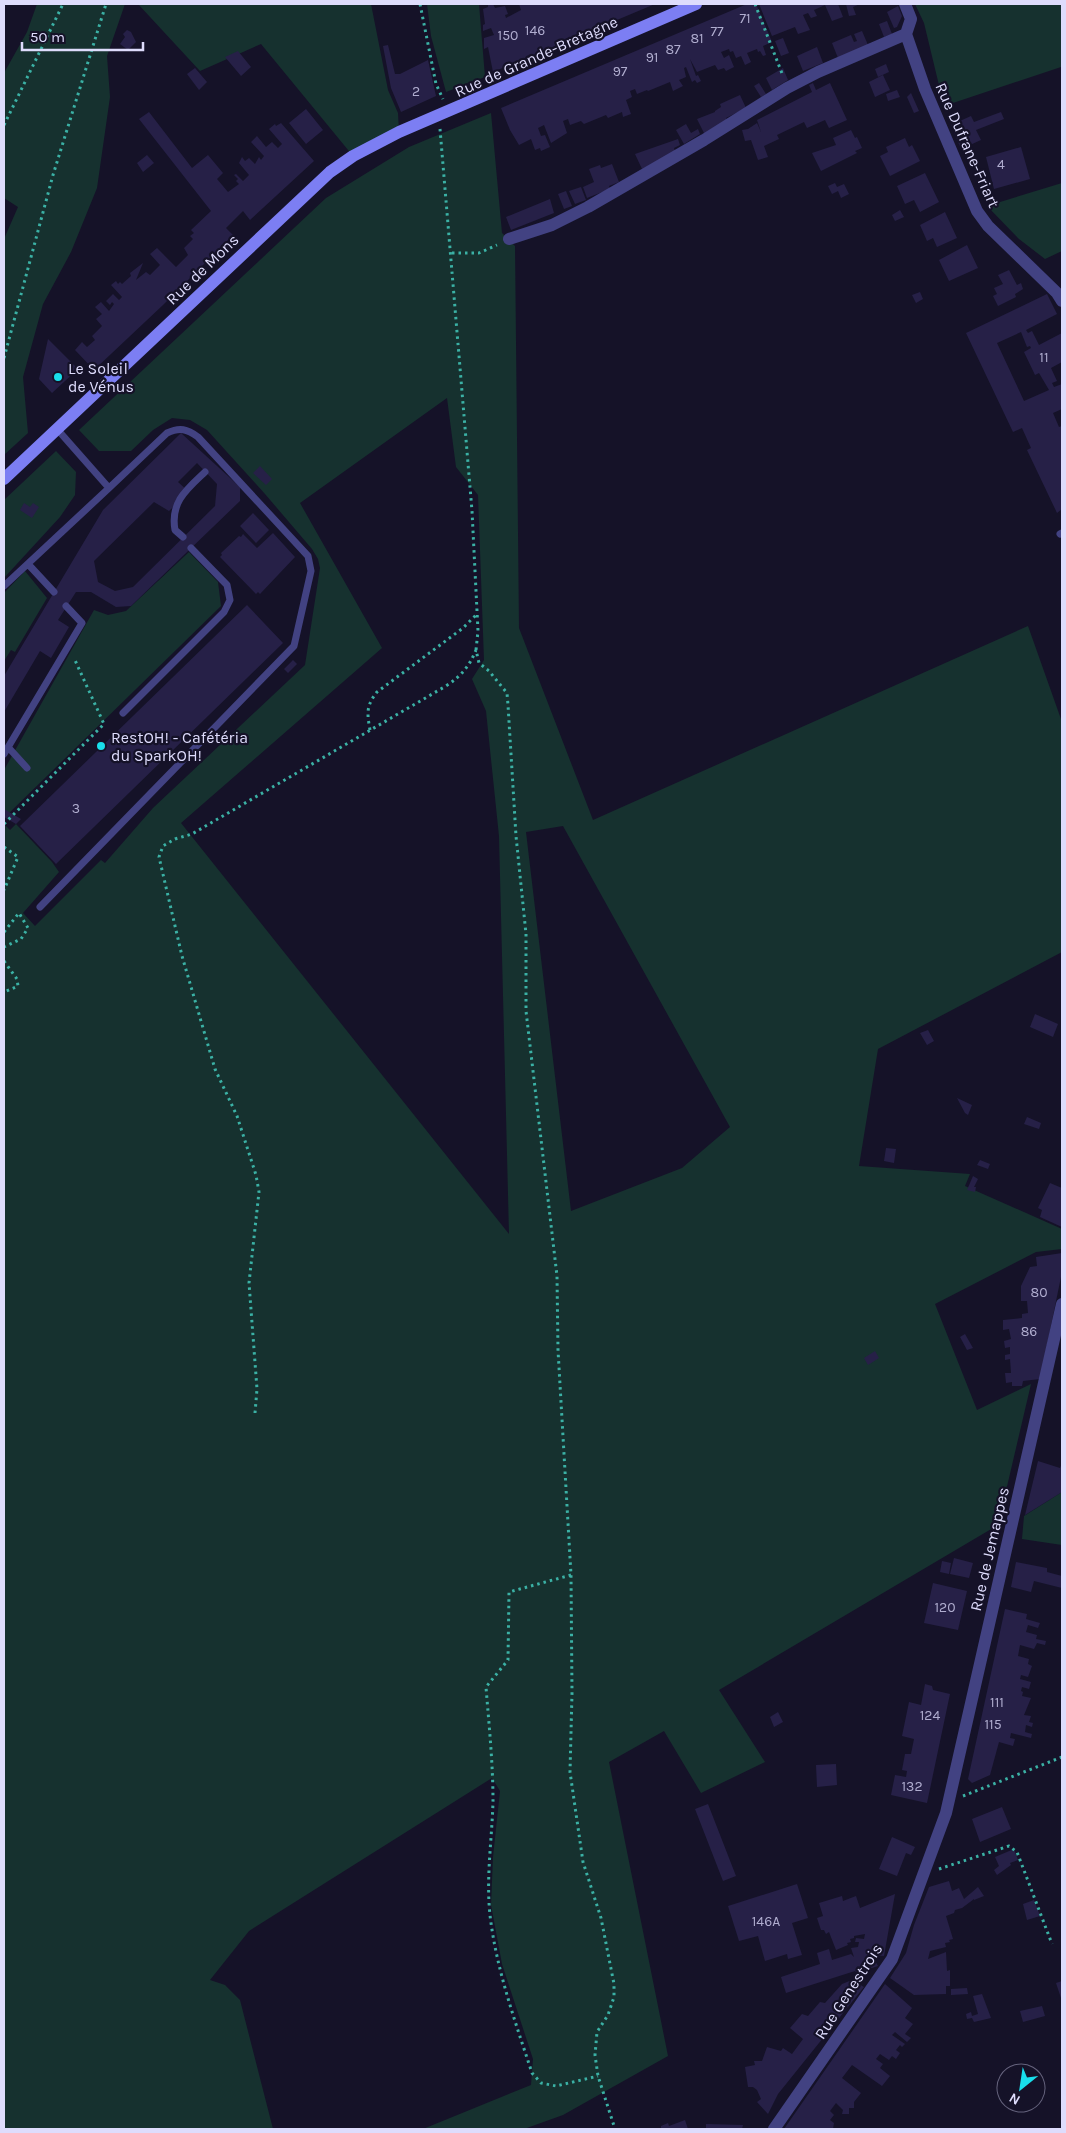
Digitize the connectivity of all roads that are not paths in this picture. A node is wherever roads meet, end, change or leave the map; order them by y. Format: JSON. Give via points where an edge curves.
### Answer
{"nodes":[{"id":1,"x":696,"y":4,"type":"edge"},
{"id":2,"x":905,"y":4,"type":"edge"},
{"id":3,"x":906,"y":34,"type":"junction"},
{"id":4,"x":444,"y":114,"type":"joint"},
{"id":5,"x":509,"y":239,"type":"road end"},
{"id":6,"x":1062,"y":301,"type":"edge"},
{"id":7,"x":57,"y":429,"type":"junction"},
{"id":8,"x":205,"y":472,"type":"dead end"},
{"id":9,"x":4,"y":479,"type":"edge"},
{"id":10,"x":109,"y":488,"type":"junction"},
{"id":11,"x":184,"y":537,"type":"dead end"},
{"id":12,"x":191,"y":548,"type":"dead end"},
{"id":13,"x":28,"y":564,"type":"junction"},
{"id":14,"x":4,"y":586,"type":"edge"},
{"id":15,"x":54,"y":592,"type":"dead end"},
{"id":16,"x":66,"y":606,"type":"dead end"},
{"id":17,"x":122,"y":713,"type":"dead end"},
{"id":18,"x":6,"y":750,"type":"edge"},
{"id":19,"x":28,"y":768,"type":"dead end"},
{"id":20,"x":40,"y":907,"type":"dead end"},
{"id":21,"x":1062,"y":1304,"type":"edge"},
{"id":22,"x":948,"y":1802,"type":"joint"},
{"id":23,"x":774,"y":2129,"type":"edge"}],
"edges":[{"from":1,"to":4,"type":"main road","name":"Rue de Grande-Bretagne"},
{"from":2,"to":3,"type":"street","name":"Rue Dufrane-Friart","via":[[911,19]]},
{"from":3,"to":5,"type":"street","via":[[787,88],[588,207],[552,225]]},
{"from":3,"to":6,"type":"street","name":"Rue Dufrane-Friart","via":[[977,211]]},
{"from":4,"to":7,"type":"main road","name":"Rue de Mons","via":[[366,149],[330,172]]},
{"from":7,"to":9,"type":"main road","name":"Rue de Mons"},
{"from":7,"to":10,"type":"lane"},
{"from":8,"to":11,"type":"lane","via":[[183,493],[176,506],[175,530]]},
{"from":10,"to":13,"type":"lane"},
{"from":10,"to":20,"type":"lane","via":[[167,433],[177,429],[189,430],[308,556],[311,572],[294,646]]},
{"from":12,"to":17,"type":"lane","via":[[227,585],[230,600],[224,612]]},
{"from":13,"to":14,"type":"lane"},
{"from":13,"to":15,"type":"lane"},
{"from":16,"to":18,"type":"lane","via":[[82,623]]},
{"from":18,"to":19,"type":"lane"},
{"from":21,"to":22,"type":"street","name":"Rue de Jemappes"},
{"from":22,"to":23,"type":"street","name":"Rue Genestrois","via":[[892,1958]]}]}
